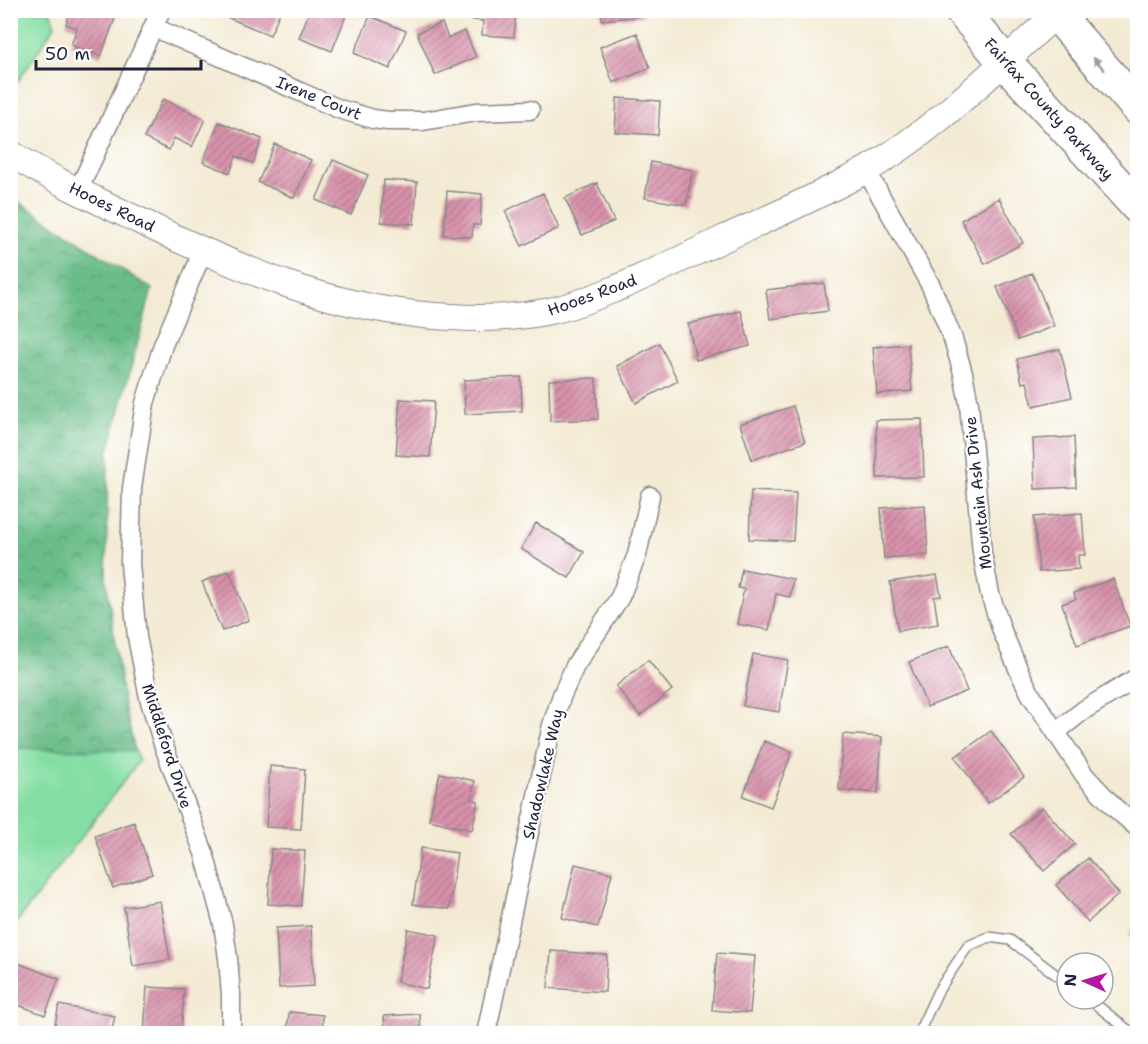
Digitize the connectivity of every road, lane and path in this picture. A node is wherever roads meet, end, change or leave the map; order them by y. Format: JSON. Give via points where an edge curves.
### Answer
{"nodes":[{"id":1,"x":961,"y":10,"type":"edge"},
{"id":2,"x":1054,"y":12,"type":"edge"},
{"id":3,"x":157,"y":19,"type":"edge"},
{"id":4,"x":1004,"y":61,"type":"junction"},
{"id":5,"x":1137,"y":108,"type":"edge"},
{"id":6,"x":530,"y":110,"type":"dead end"},
{"id":7,"x":10,"y":153,"type":"edge"},
{"id":8,"x":866,"y":170,"type":"junction"},
{"id":9,"x":78,"y":191,"type":"junction"},
{"id":10,"x":1137,"y":207,"type":"edge"},
{"id":11,"x":202,"y":251,"type":"junction"},
{"id":12,"x":650,"y":496,"type":"dead end"},
{"id":13,"x":1137,"y":677,"type":"edge"},
{"id":14,"x":1056,"y":732,"type":"junction"},
{"id":15,"x":1137,"y":828,"type":"edge"},
{"id":16,"x":1055,"y":974,"type":"edge"},
{"id":17,"x":1104,"y":1011,"type":"edge"},
{"id":18,"x":231,"y":1034,"type":"edge"},
{"id":19,"x":486,"y":1034,"type":"edge"},
{"id":20,"x":918,"y":1034,"type":"edge"},
{"id":21,"x":1134,"y":1034,"type":"edge"}],
"edges":[{"from":1,"to":4,"type":"highway","name":"Fairfax County Parkway"},
{"from":2,"to":4,"type":"street","name":"Hooes Road"},
{"from":5,"to":2,"type":"highway","one_way":true},
{"from":3,"to":6,"type":"street","name":"Irene Court","via":[[339,109],[373,119],[423,121],[476,112]]},
{"from":3,"to":9,"type":"street"},
{"from":4,"to":8,"type":"street","name":"Hooes Road","via":[[933,123]]},
{"from":4,"to":10,"type":"highway","name":"Fairfax County Parkway"},
{"from":7,"to":9,"type":"street","name":"Hooes Road"},
{"from":8,"to":11,"type":"street","name":"Hooes Road","via":[[601,295],[531,315],[424,316],[357,305],[293,287]]},
{"from":8,"to":14,"type":"street","name":"Mountain Ash Drive","via":[[931,286],[953,339],[969,404],[982,553],[990,594],[1020,673]]},
{"from":9,"to":11,"type":"street","name":"Hooes Road"},
{"from":11,"to":18,"type":"street","name":"Middleford Drive","via":[[163,345],[145,403],[132,488],[130,564],[137,637],[149,698],[204,853],[223,924]]},
{"from":12,"to":19,"type":"street","name":"Shadowlake Way","via":[[637,555],[620,597],[575,666],[552,725]]},
{"from":13,"to":14,"type":"street"},
{"from":14,"to":15,"type":"street","name":"Mountain Ash Drive","via":[[1085,776]]},
{"from":16,"to":20,"type":"lane","via":[[1010,940],[989,937],[968,946],[938,991]]},
{"from":17,"to":21,"type":"lane"}]}
